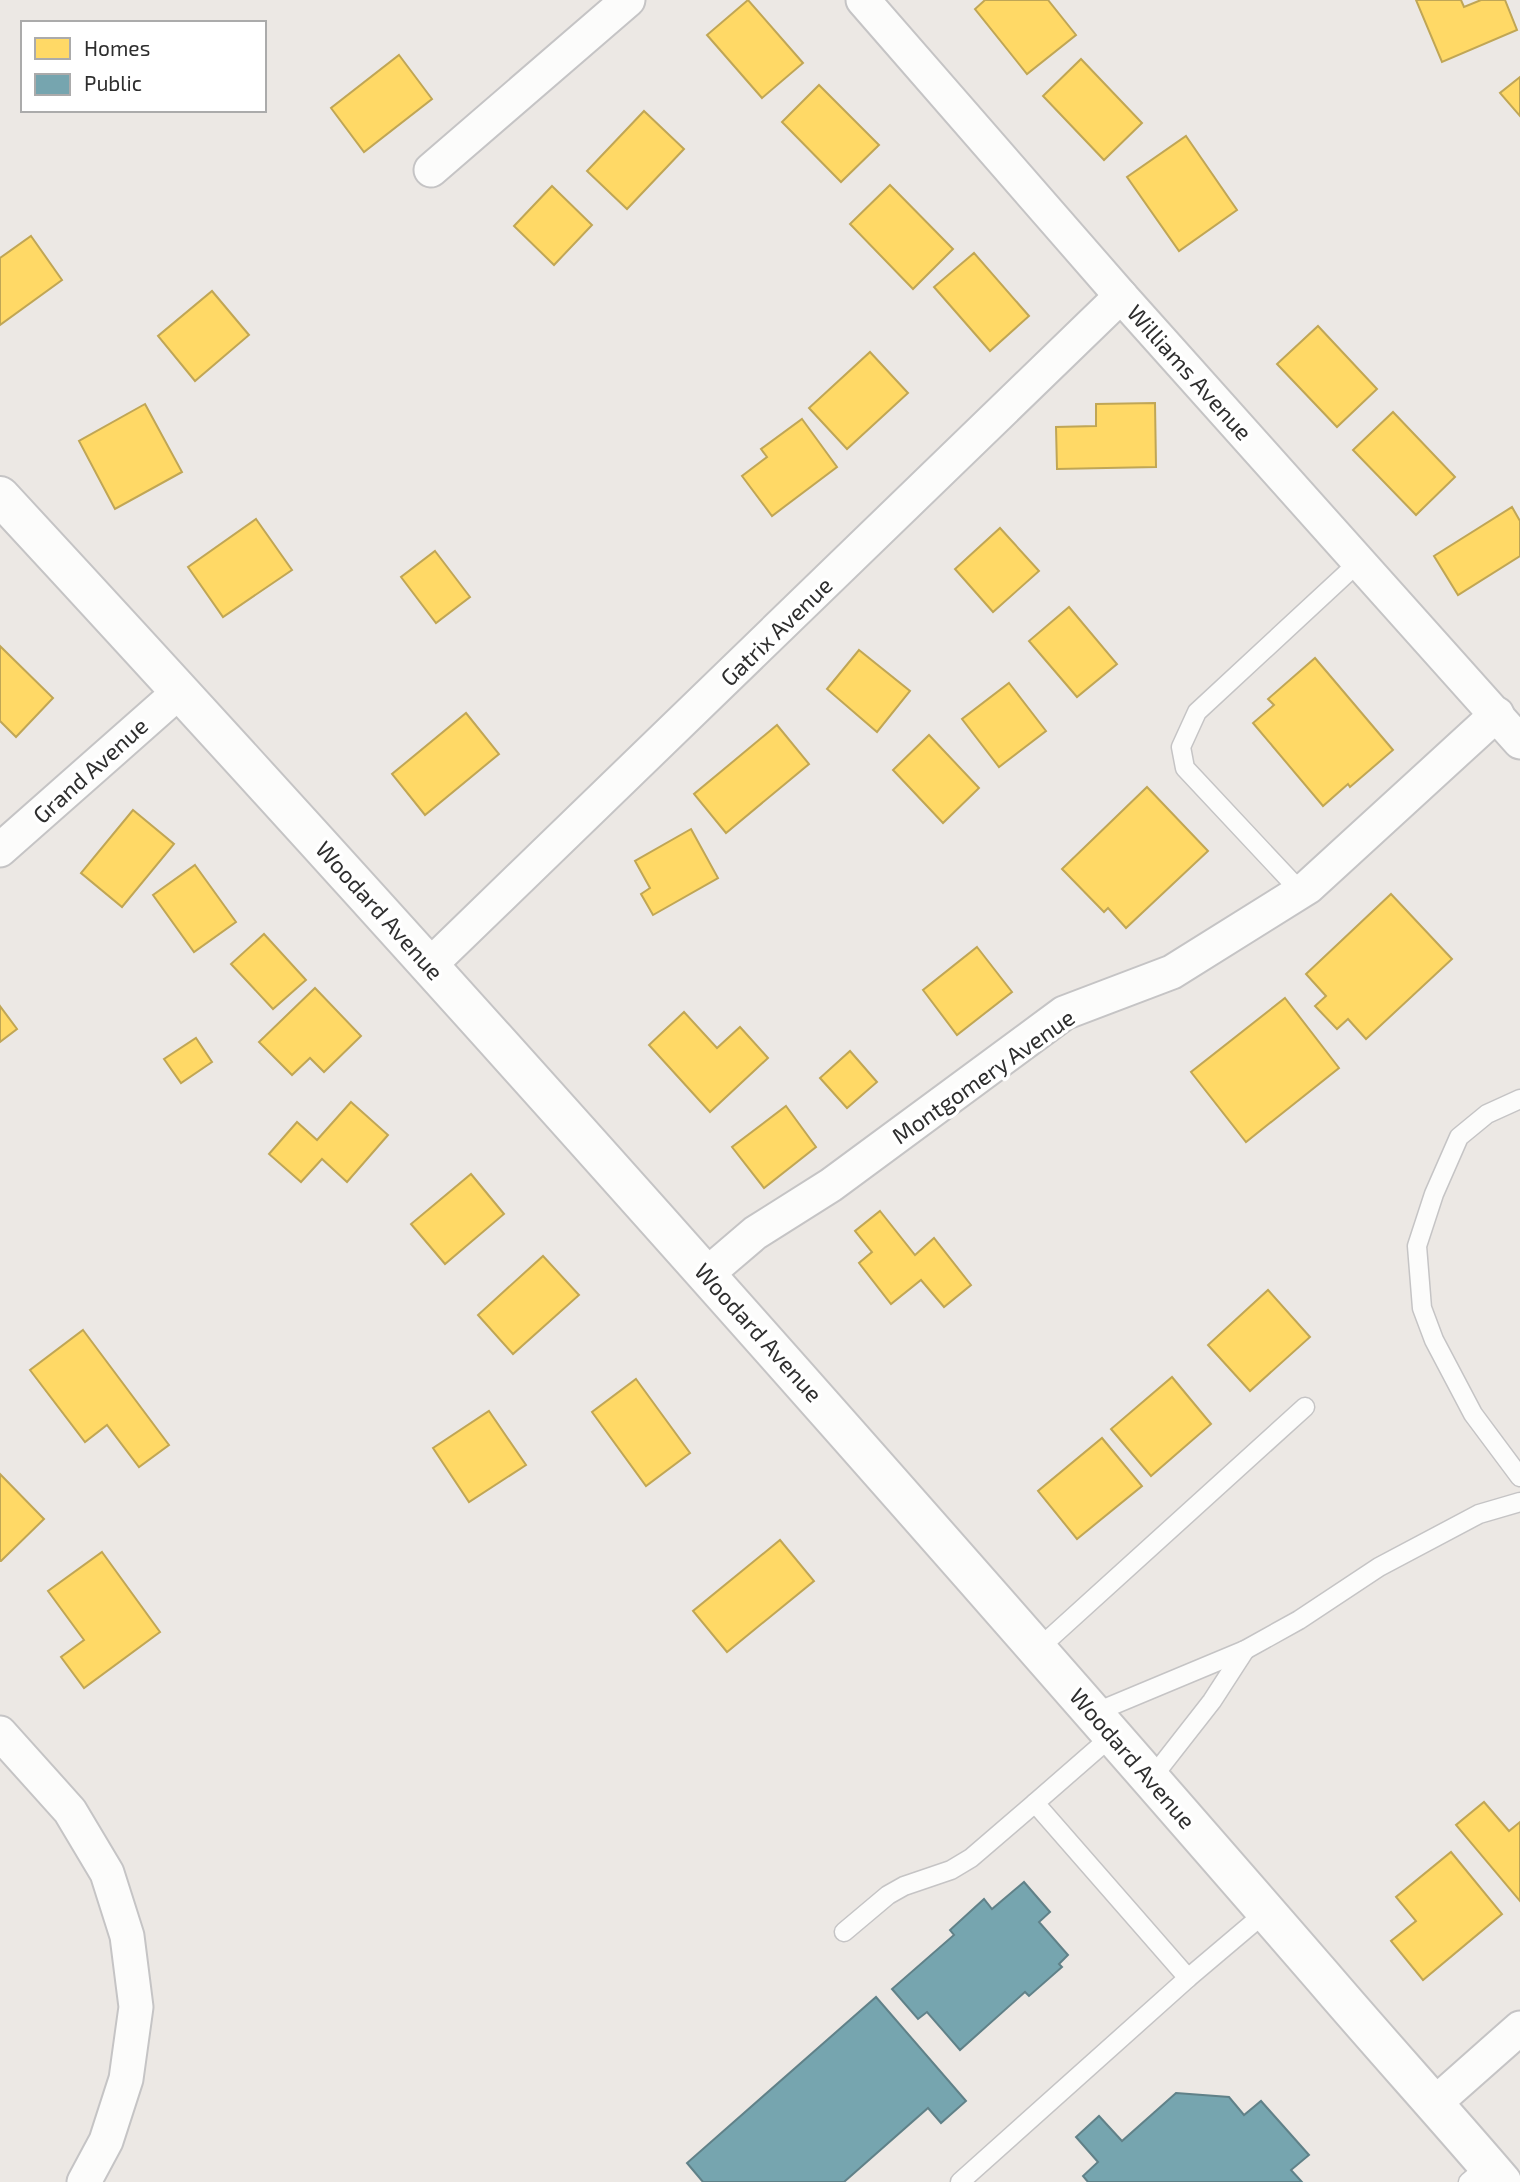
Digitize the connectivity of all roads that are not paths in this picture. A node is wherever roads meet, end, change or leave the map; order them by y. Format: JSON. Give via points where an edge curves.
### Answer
{"nodes":[{"id":1,"x":628,"y":0,"type":"edge"},
{"id":2,"x":863,"y":0,"type":"edge"},
{"id":3,"x":431,"y":170,"type":"dead end"},
{"id":4,"x":1121,"y":296,"type":"junction"},
{"id":5,"x":0,"y":496,"type":"edge"},
{"id":6,"x":1360,"y":561,"type":"junction"},
{"id":7,"x":180,"y":691,"type":"junction"},
{"id":8,"x":1497,"y":714,"type":"junction"},
{"id":9,"x":1520,"y":742,"type":"edge"},
{"id":10,"x":0,"y":850,"type":"edge"},
{"id":11,"x":1301,"y":892,"type":"junction"},
{"id":12,"x":430,"y":965,"type":"junction"},
{"id":13,"x":1520,"y":1099,"type":"edge"},
{"id":14,"x":707,"y":1274,"type":"junction"},
{"id":15,"x":1305,"y":1407,"type":"dead end"},
{"id":16,"x":1520,"y":1477,"type":"edge"},
{"id":17,"x":1520,"y":1502,"type":"edge"},
{"id":18,"x":1038,"y":1648,"type":"junction"},
{"id":19,"x":1245,"y":1650,"type":"junction"},
{"id":20,"x":1103,"y":1724,"type":"junction"},
{"id":21,"x":0,"y":1733,"type":"edge"},
{"id":22,"x":1151,"y":1779,"type":"junction"},
{"id":23,"x":1035,"y":1803,"type":"junction"},
{"id":24,"x":1266,"y":1912,"type":"junction"},
{"id":25,"x":844,"y":1932,"type":"dead end"},
{"id":26,"x":1188,"y":1979,"type":"junction"},
{"id":27,"x":1520,"y":2028,"type":"edge"},
{"id":28,"x":1433,"y":2105,"type":"junction"},
{"id":29,"x":1486,"y":2176,"type":"edge"},
{"id":30,"x":84,"y":2182,"type":"edge"},
{"id":31,"x":960,"y":2182,"type":"edge"}],
"edges":[{"from":1,"to":3,"type":"street"},
{"from":2,"to":4,"type":"street","name":"Williams Avenue"},
{"from":4,"to":6,"type":"street","name":"Williams Avenue"},
{"from":4,"to":12,"type":"street","name":"Gatrix Avenue"},
{"from":5,"to":7,"type":"street","name":"Woodard Avenue"},
{"from":6,"to":8,"type":"street","name":"Williams Avenue"},
{"from":6,"to":11,"type":"lane","via":[[1196,712],[1181,747],[1185,768]]},
{"from":7,"to":10,"type":"street","name":"Grand Avenue"},
{"from":7,"to":12,"type":"street","name":"Woodard Avenue"},
{"from":8,"to":9,"type":"street","name":"Williams Avenue"},
{"from":8,"to":11,"type":"street","name":"Montgomery Avenue"},
{"from":11,"to":14,"type":"street","name":"Montgomery Avenue","via":[[1172,972],[1064,1013],[831,1185],[755,1233]]},
{"from":12,"to":14,"type":"street","name":"Woodard Avenue"},
{"from":13,"to":16,"type":"lane","via":[[1487,1114],[1459,1137],[1417,1246],[1422,1308],[1434,1340],[1473,1414]]},
{"from":14,"to":18,"type":"street","name":"Woodard Avenue"},
{"from":15,"to":18,"type":"lane"},
{"from":17,"to":19,"type":"lane","via":[[1479,1514],[1379,1567]]},
{"from":18,"to":20,"type":"street","name":"Woodard Avenue"},
{"from":19,"to":20,"type":"lane"},
{"from":19,"to":22,"type":"lane"},
{"from":20,"to":22,"type":"street","name":"Woodard Avenue"},
{"from":20,"to":23,"type":"lane"},
{"from":21,"to":30,"type":"street","via":[[70,1811],[107,1873],[127,1937],[136,2007],[126,2079],[106,2141]]},
{"from":22,"to":24,"type":"street","name":"Woodard Avenue"},
{"from":23,"to":25,"type":"lane","via":[[971,1858],[888,1895]]},
{"from":23,"to":26,"type":"lane"},
{"from":24,"to":26,"type":"lane"},
{"from":24,"to":28,"type":"street","name":"Woodard Avenue"},
{"from":26,"to":31,"type":"lane"},
{"from":27,"to":28,"type":"street"},
{"from":28,"to":29,"type":"street","name":"Woodard Avenue"}]}
